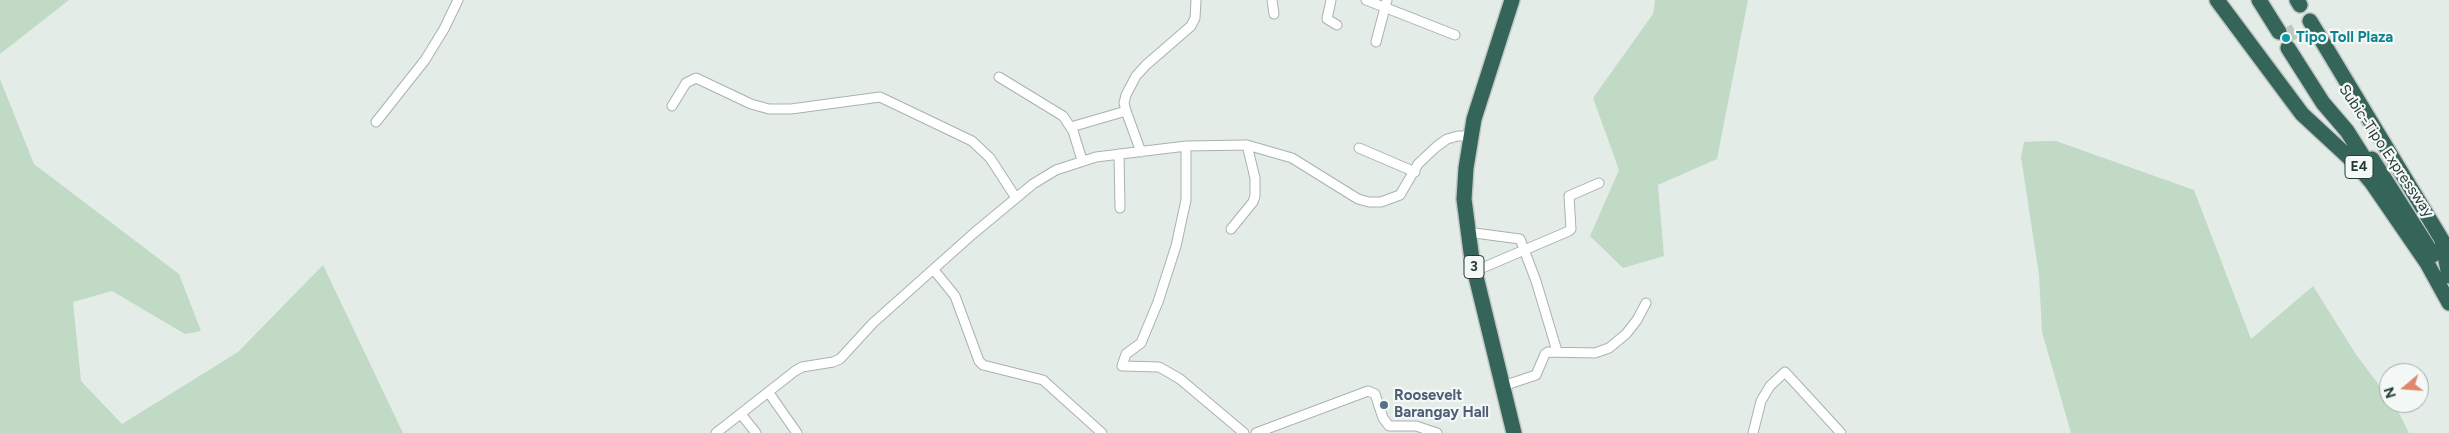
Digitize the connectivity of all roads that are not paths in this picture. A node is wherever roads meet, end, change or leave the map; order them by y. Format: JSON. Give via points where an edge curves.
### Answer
{"nodes":[{"id":1,"x":458,"y":0,"type":"edge"},
{"id":2,"x":1196,"y":0,"type":"edge"},
{"id":3,"x":1272,"y":0,"type":"edge"},
{"id":4,"x":1331,"y":0,"type":"edge"},
{"id":5,"x":1366,"y":0,"type":"edge"},
{"id":6,"x":1512,"y":0,"type":"edge"},
{"id":7,"x":2217,"y":0,"type":"edge"},
{"id":8,"x":2259,"y":0,"type":"edge"},
{"id":9,"x":2267,"y":0,"type":"edge"},
{"id":10,"x":1386,"y":4,"type":"edge"},
{"id":11,"x":1274,"y":14,"type":"dead end"},
{"id":12,"x":2310,"y":21,"type":"dead end"},
{"id":13,"x":1337,"y":25,"type":"dead end"},
{"id":14,"x":1455,"y":35,"type":"dead end"},
{"id":15,"x":1376,"y":42,"type":"dead end"},
{"id":16,"x":998,"y":77,"type":"dead end"},
{"id":17,"x":672,"y":106,"type":"dead end"},
{"id":18,"x":1126,"y":111,"type":"junction"},
{"id":19,"x":376,"y":122,"type":"dead end"},
{"id":20,"x":1071,"y":127,"type":"junction"},
{"id":21,"x":1471,"y":136,"type":"junction"},
{"id":22,"x":1247,"y":145,"type":"junction"},
{"id":23,"x":1186,"y":146,"type":"junction"},
{"id":24,"x":1359,"y":148,"type":"dead end"},
{"id":25,"x":1140,"y":152,"type":"junction"},
{"id":26,"x":1119,"y":154,"type":"junction"},
{"id":27,"x":1082,"y":160,"type":"junction"},
{"id":28,"x":1415,"y":172,"type":"junction"},
{"id":29,"x":1599,"y":184,"type":"dead end"},
{"id":30,"x":1016,"y":198,"type":"junction"},
{"id":31,"x":1120,"y":208,"type":"dead end"},
{"id":32,"x":1231,"y":229,"type":"dead end"},
{"id":33,"x":1467,"y":232,"type":"junction"},
{"id":34,"x":1525,"y":251,"type":"junction"},
{"id":35,"x":2426,"y":263,"type":"junction"},
{"id":36,"x":934,"y":270,"type":"junction"},
{"id":37,"x":1475,"y":271,"type":"junction"},
{"id":38,"x":2449,"y":276,"type":"edge"},
{"id":39,"x":1646,"y":303,"type":"dead end"},
{"id":40,"x":2449,"y":303,"type":"edge"},
{"id":41,"x":1557,"y":351,"type":"junction"},
{"id":42,"x":1503,"y":386,"type":"junction"},
{"id":43,"x":769,"y":393,"type":"junction"},
{"id":44,"x":741,"y":414,"type":"junction"},
{"id":45,"x":716,"y":433,"type":"edge"},
{"id":46,"x":756,"y":433,"type":"edge"},
{"id":47,"x":797,"y":433,"type":"edge"},
{"id":48,"x":1102,"y":433,"type":"edge"},
{"id":49,"x":1244,"y":433,"type":"edge"},
{"id":50,"x":1256,"y":433,"type":"edge"},
{"id":51,"x":1437,"y":433,"type":"edge"},
{"id":52,"x":1514,"y":433,"type":"edge"},
{"id":53,"x":1753,"y":433,"type":"edge"},
{"id":54,"x":1841,"y":433,"type":"edge"}],
"edges":[{"from":1,"to":19,"type":"street","via":[[425,60]]},
{"from":2,"to":18,"type":"street","via":[[1191,26],[1136,76],[1126,95]]},
{"from":3,"to":11,"type":"street"},
{"from":4,"to":13,"type":"street","via":[[1327,19]]},
{"from":5,"to":10,"type":"street"},
{"from":6,"to":21,"type":"highway","number":"3"},
{"from":7,"to":35,"type":"highway","number":"E4","via":[[2302,114],[2372,183]]},
{"from":8,"to":9,"type":"highway","via":[[2282,30]]},
{"from":10,"to":14,"type":"street"},
{"from":10,"to":15,"type":"street"},
{"from":12,"to":38,"type":"highway","number":"E4","via":[[2442,240]]},
{"from":16,"to":20,"type":"street","via":[[1063,116]]},
{"from":17,"to":30,"type":"street","via":[[686,83],[696,78],[769,109],[880,97],[972,142],[990,158]]},
{"from":18,"to":20,"type":"street"},
{"from":18,"to":25,"type":"street"},
{"from":20,"to":27,"type":"street"},
{"from":21,"to":28,"type":"street","via":[[1447,139],[1426,156]]},
{"from":21,"to":33,"type":"highway","number":"3","via":[[1464,183]]},
{"from":22,"to":23,"type":"street"},
{"from":22,"to":28,"type":"street","via":[[1292,158],[1368,202],[1381,202],[1400,195]]},
{"from":22,"to":32,"type":"street","via":[[1255,178],[1255,196]]},
{"from":23,"to":25,"type":"street"},
{"from":23,"to":49,"type":"street","via":[[1186,200],[1176,246],[1141,343],[1126,354],[1122,366],[1159,367],[1180,379]]},
{"from":24,"to":28,"type":"street"},
{"from":25,"to":26,"type":"street"},
{"from":26,"to":27,"type":"street"},
{"from":26,"to":31,"type":"street"},
{"from":27,"to":30,"type":"street","via":[[1056,170]]},
{"from":29,"to":34,"type":"street","via":[[1568,196],[1571,229]]},
{"from":30,"to":36,"type":"street"},
{"from":33,"to":34,"type":"street","via":[[1514,236],[1520,239]]},
{"from":33,"to":37,"type":"highway","number":"3"},
{"from":34,"to":37,"type":"street"},
{"from":34,"to":41,"type":"street"},
{"from":35,"to":38,"type":"highway","name":"Subic-Tipo Expressway","number":"E4","via":[[2394,206],[2347,131],[2323,103],[2291,46]]},
{"from":35,"to":40,"type":"highway","name":"Subic-Tipo Expressway","number":"E4"},
{"from":36,"to":43,"type":"street","via":[[873,323],[840,358],[802,367]]},
{"from":36,"to":48,"type":"street","via":[[956,296],[983,365],[1043,380]]},
{"from":37,"to":42,"type":"highway","number":"3"},
{"from":39,"to":41,"type":"street","via":[[1626,334],[1610,348],[1595,353]]},
{"from":41,"to":42,"type":"street","via":[[1545,354],[1532,378]]},
{"from":42,"to":52,"type":"highway","number":"3"},
{"from":43,"to":44,"type":"street"},
{"from":43,"to":47,"type":"street"},
{"from":44,"to":45,"type":"street"},
{"from":44,"to":46,"type":"street"},
{"from":50,"to":51,"type":"street","via":[[1368,391],[1375,394],[1389,426],[1416,426]]},
{"from":53,"to":54,"type":"street","via":[[1766,393],[1785,372]]}]}
